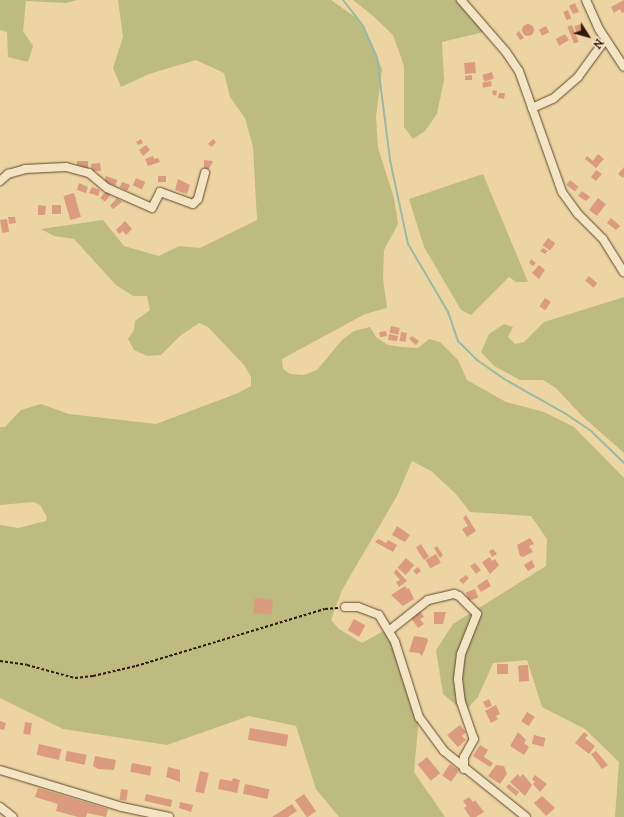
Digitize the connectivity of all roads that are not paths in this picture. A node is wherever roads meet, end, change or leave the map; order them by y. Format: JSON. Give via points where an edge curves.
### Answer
{"nodes":[{"id":1,"x":461,"y":0,"type":"edge"},
{"id":2,"x":586,"y":0,"type":"edge"},
{"id":3,"x":605,"y":40,"type":"junction"},
{"id":4,"x":623,"y":65,"type":"edge"},
{"id":5,"x":532,"y":108,"type":"junction"},
{"id":6,"x":205,"y":173,"type":"dead end"},
{"id":7,"x":0,"y":181,"type":"edge"},
{"id":8,"x":624,"y":272,"type":"edge"},
{"id":9,"x":345,"y":607,"type":"road end"},
{"id":10,"x":390,"y":630,"type":"junction"},
{"id":11,"x":464,"y":769,"type":"junction"},
{"id":12,"x":0,"y":770,"type":"edge"},
{"id":13,"x":0,"y":807,"type":"edge"},
{"id":14,"x":13,"y":817,"type":"edge"},
{"id":15,"x":169,"y":817,"type":"edge"},
{"id":16,"x":526,"y":817,"type":"edge"}],
"edges":[{"from":1,"to":5,"type":"street","via":[[519,71]]},
{"from":2,"to":3,"type":"street"},
{"from":3,"to":4,"type":"street"},
{"from":3,"to":5,"type":"street","via":[[578,77],[554,98]]},
{"from":5,"to":8,"type":"street","via":[[562,192],[578,214],[602,239]]},
{"from":6,"to":7,"type":"street","via":[[198,198],[193,204],[160,192],[152,208],[107,188],[89,173],[66,167],[25,169],[8,174]]},
{"from":9,"to":10,"type":"street","via":[[369,610],[379,615]]},
{"from":10,"to":11,"type":"street","via":[[419,717],[444,751]]},
{"from":10,"to":11,"type":"street","via":[[428,600],[454,594],[477,614],[461,654],[458,679],[461,702],[474,739],[464,757]]},
{"from":11,"to":16,"type":"street"},
{"from":12,"to":15,"type":"street","via":[[122,807]]},
{"from":13,"to":14,"type":"street"}]}
